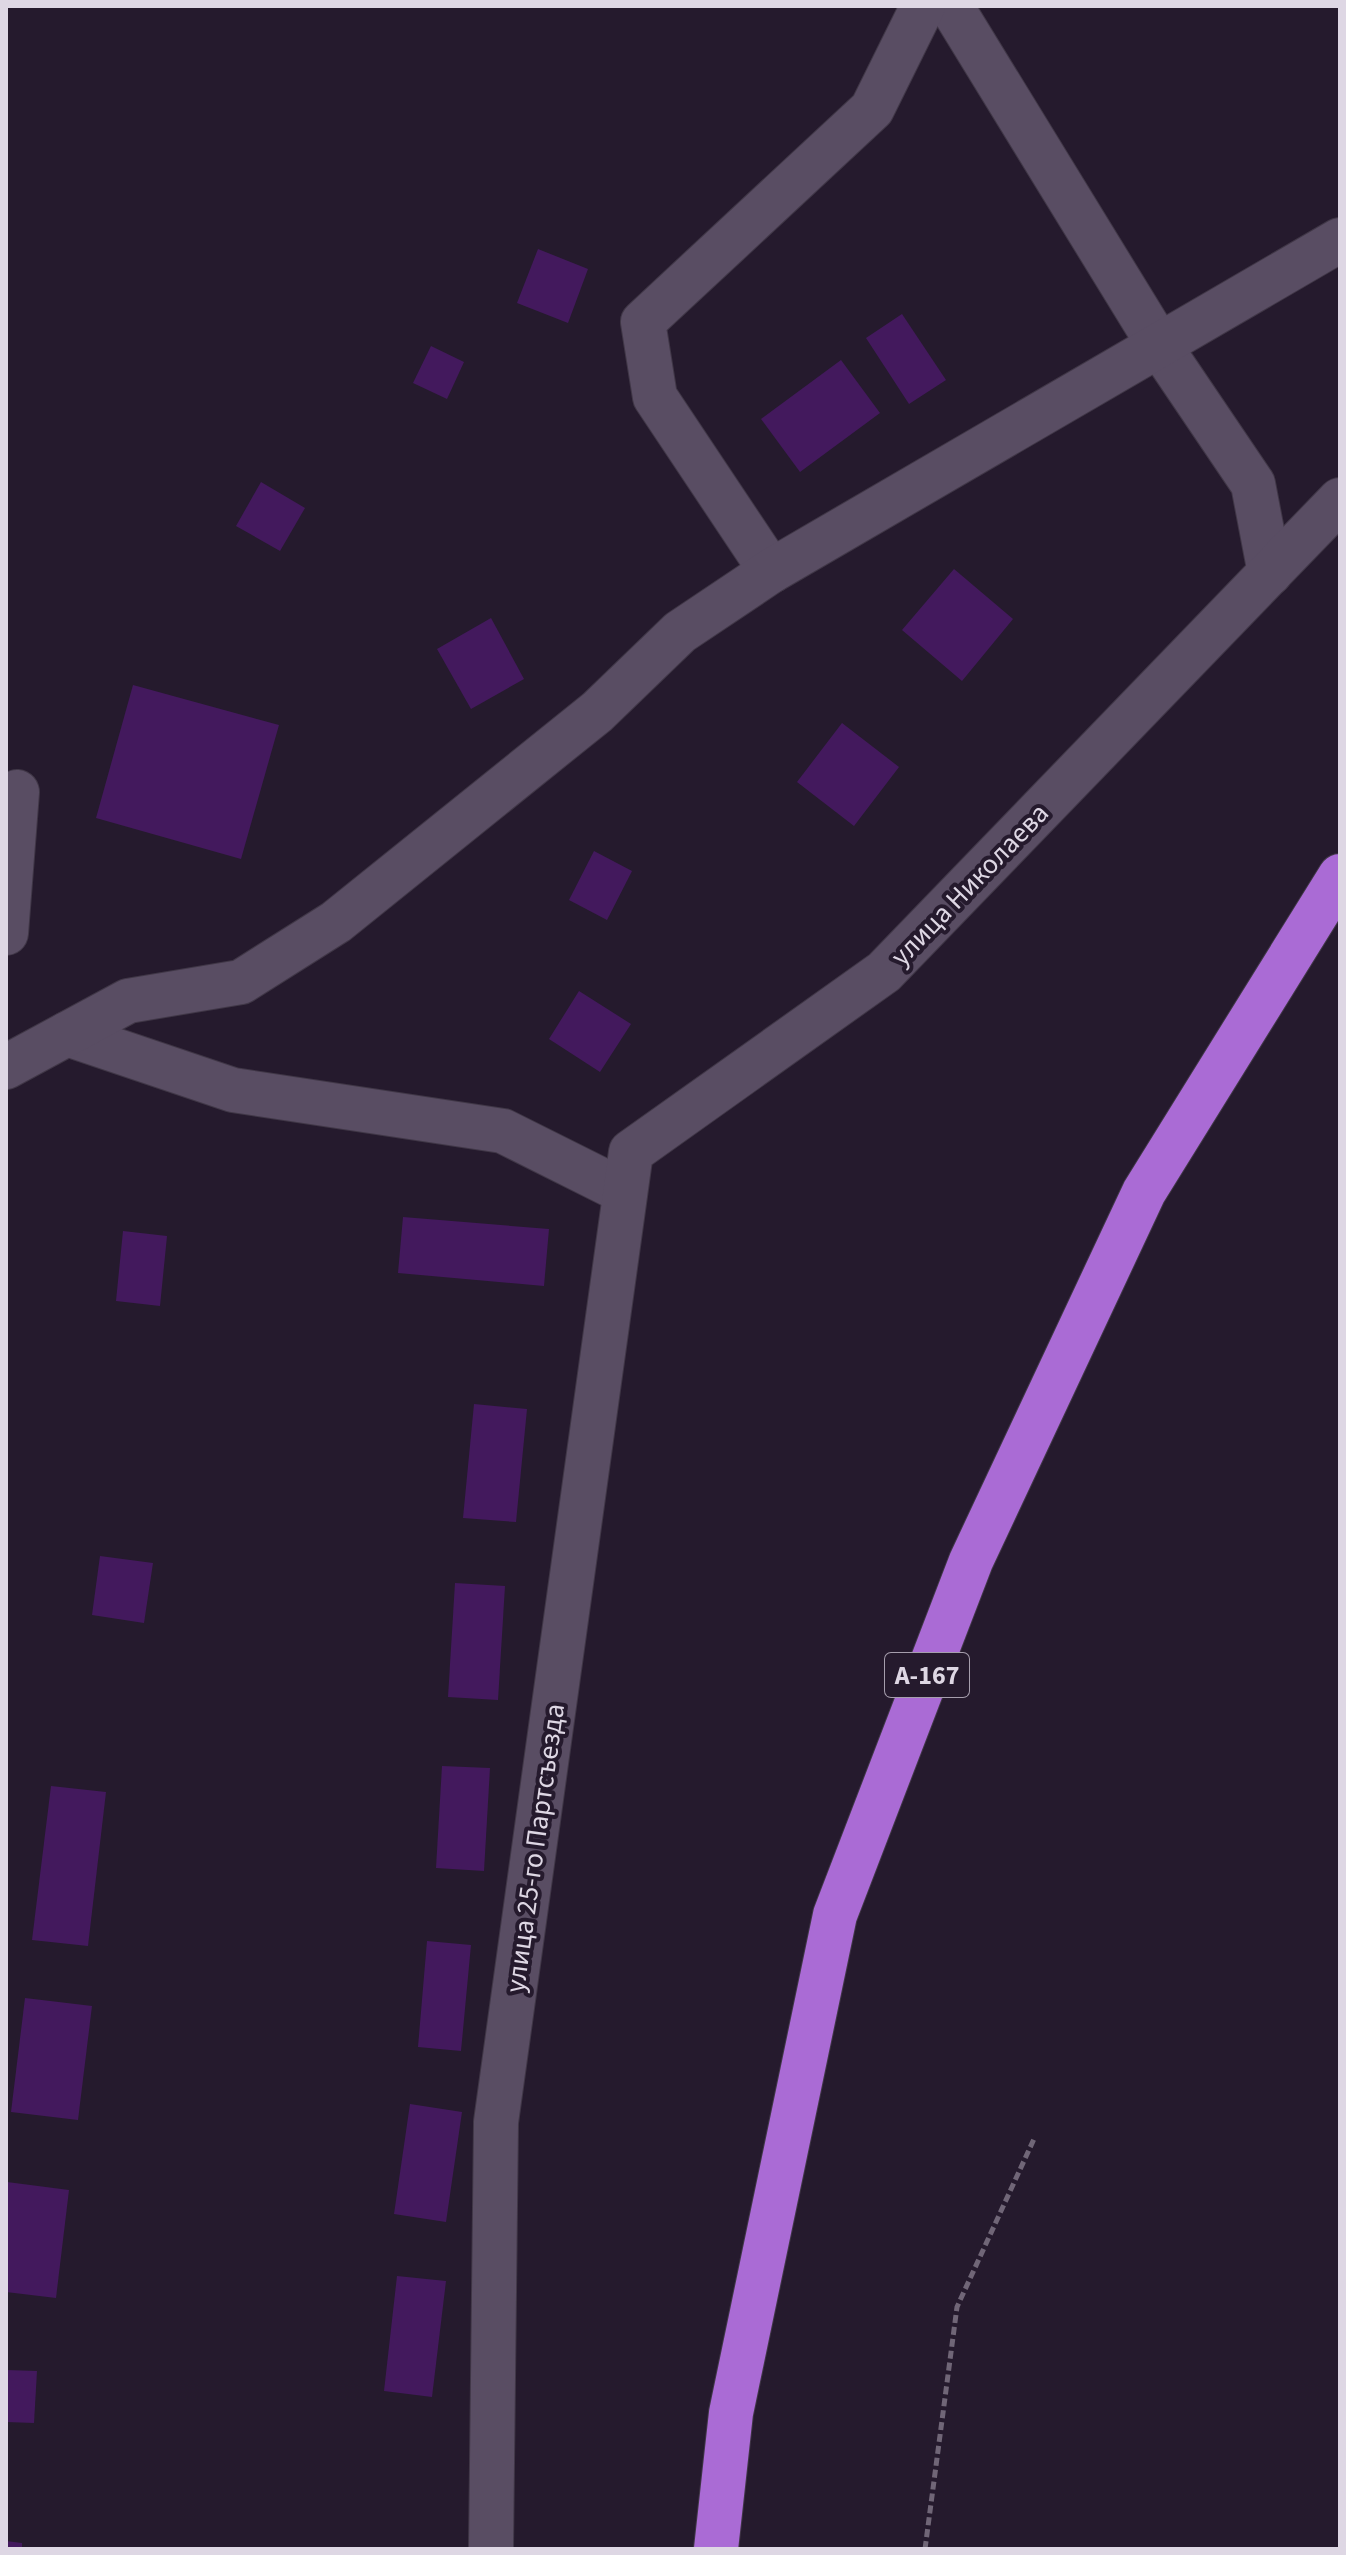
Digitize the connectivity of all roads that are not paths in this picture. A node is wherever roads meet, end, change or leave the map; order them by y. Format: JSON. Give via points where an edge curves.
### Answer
{"nodes":[{"id":1,"x":923,"y":6,"type":"edge"},
{"id":2,"x":951,"y":6,"type":"edge"},
{"id":3,"x":1340,"y":240,"type":"edge"},
{"id":4,"x":1159,"y":345,"type":"junction"},
{"id":5,"x":1340,"y":500,"type":"edge"},
{"id":6,"x":771,"y":571,"type":"junction"},
{"id":7,"x":1270,"y":573,"type":"junction"},
{"id":8,"x":17,"y":792,"type":"dead end"},
{"id":9,"x":1340,"y":876,"type":"edge"},
{"id":10,"x":6,"y":933,"type":"edge"},
{"id":11,"x":67,"y":1034,"type":"junction"},
{"id":12,"x":6,"y":1067,"type":"edge"},
{"id":13,"x":628,"y":1172,"type":"junction"},
{"id":14,"x":491,"y":2549,"type":"edge"},
{"id":15,"x":716,"y":2549,"type":"edge"}],
"edges":[{"from":1,"to":6,"type":"street","via":[[872,109],[643,322],[655,397]]},
{"from":2,"to":4,"type":"street"},
{"from":3,"to":4,"type":"street"},
{"from":4,"to":6,"type":"street"},
{"from":4,"to":7,"type":"street","via":[[1253,484]]},
{"from":5,"to":7,"type":"street","name":"улица Николаева"},
{"from":6,"to":11,"type":"street","via":[[680,632],[597,712],[336,922],[241,982],[128,1001]]},
{"from":7,"to":13,"type":"street","name":"улица Николаева","via":[[884,972]]},
{"from":8,"to":10,"type":"street"},
{"from":9,"to":15,"type":"highway","number":"А-167","via":[[1144,1192],[971,1561],[835,1915],[731,2413]]},
{"from":11,"to":12,"type":"street"},
{"from":11,"to":13,"type":"street","via":[[233,1090],[503,1131]]},
{"from":13,"to":14,"type":"street","name":"улица 25-го Партсъезда","via":[[496,2122]]}]}
